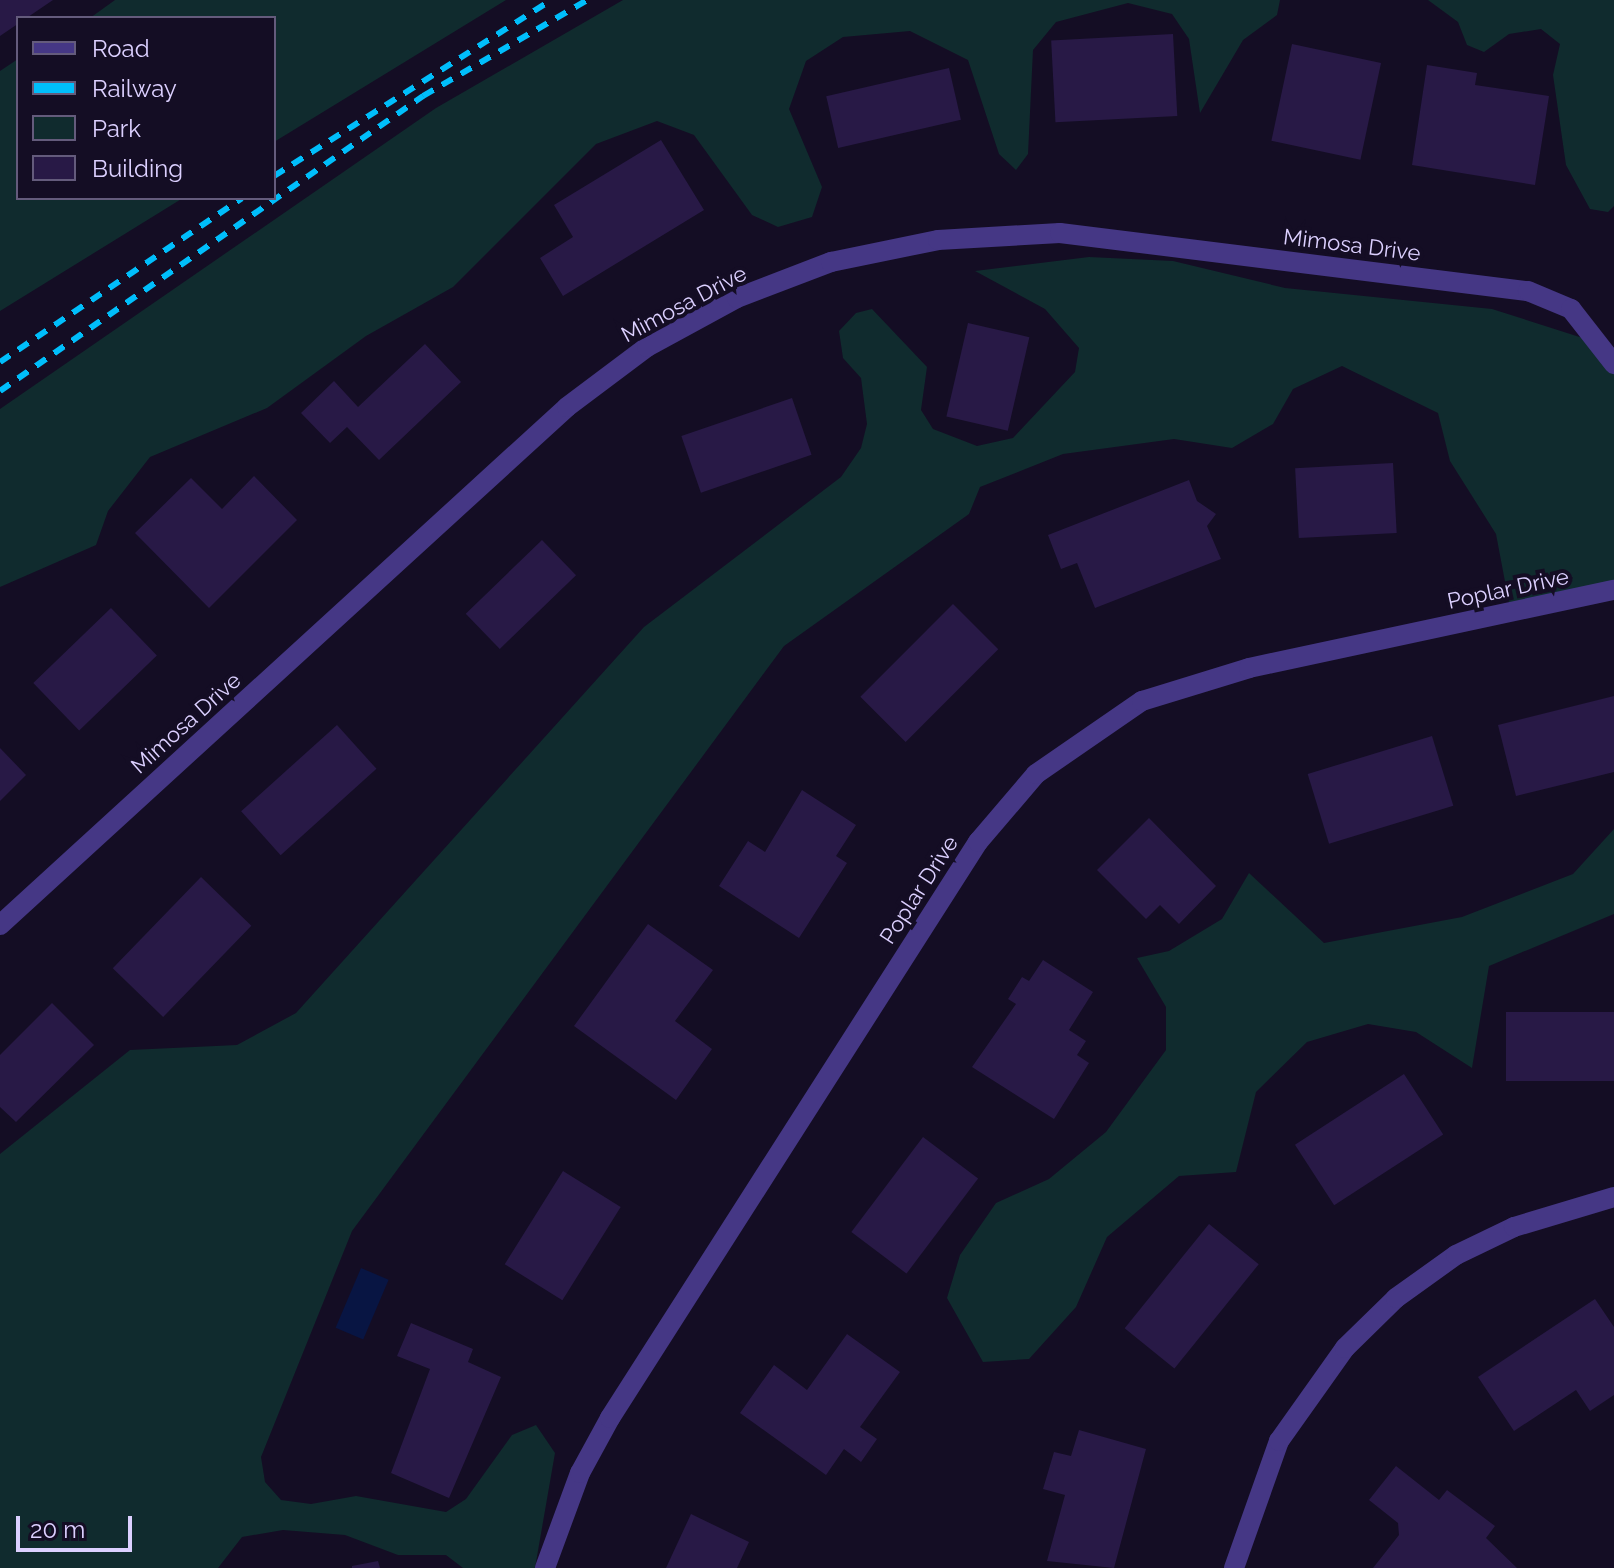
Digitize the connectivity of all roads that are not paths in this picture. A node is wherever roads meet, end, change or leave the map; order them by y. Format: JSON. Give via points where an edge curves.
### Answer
{"nodes":[{"id":1,"x":1614,"y":364,"type":"edge"},
{"id":2,"x":1614,"y":590,"type":"edge"},
{"id":3,"x":0,"y":925,"type":"edge"},
{"id":4,"x":1614,"y":1197,"type":"edge"},
{"id":5,"x":545,"y":1568,"type":"edge"},
{"id":6,"x":1234,"y":1568,"type":"edge"}],
"edges":[{"from":1,"to":3,"type":"street","name":"Mimosa Drive","via":[[1571,309],[1528,291],[1060,233],[938,240],[831,262],[737,298],[647,347],[567,407]]},
{"from":2,"to":5,"type":"street","name":"Poplar Drive","via":[[1249,668],[1142,701],[1036,774],[978,842],[610,1418],[580,1473]]},
{"from":4,"to":6,"type":"street","via":[[1514,1227],[1456,1255],[1396,1298],[1298,1408],[1279,1441]]}]}
